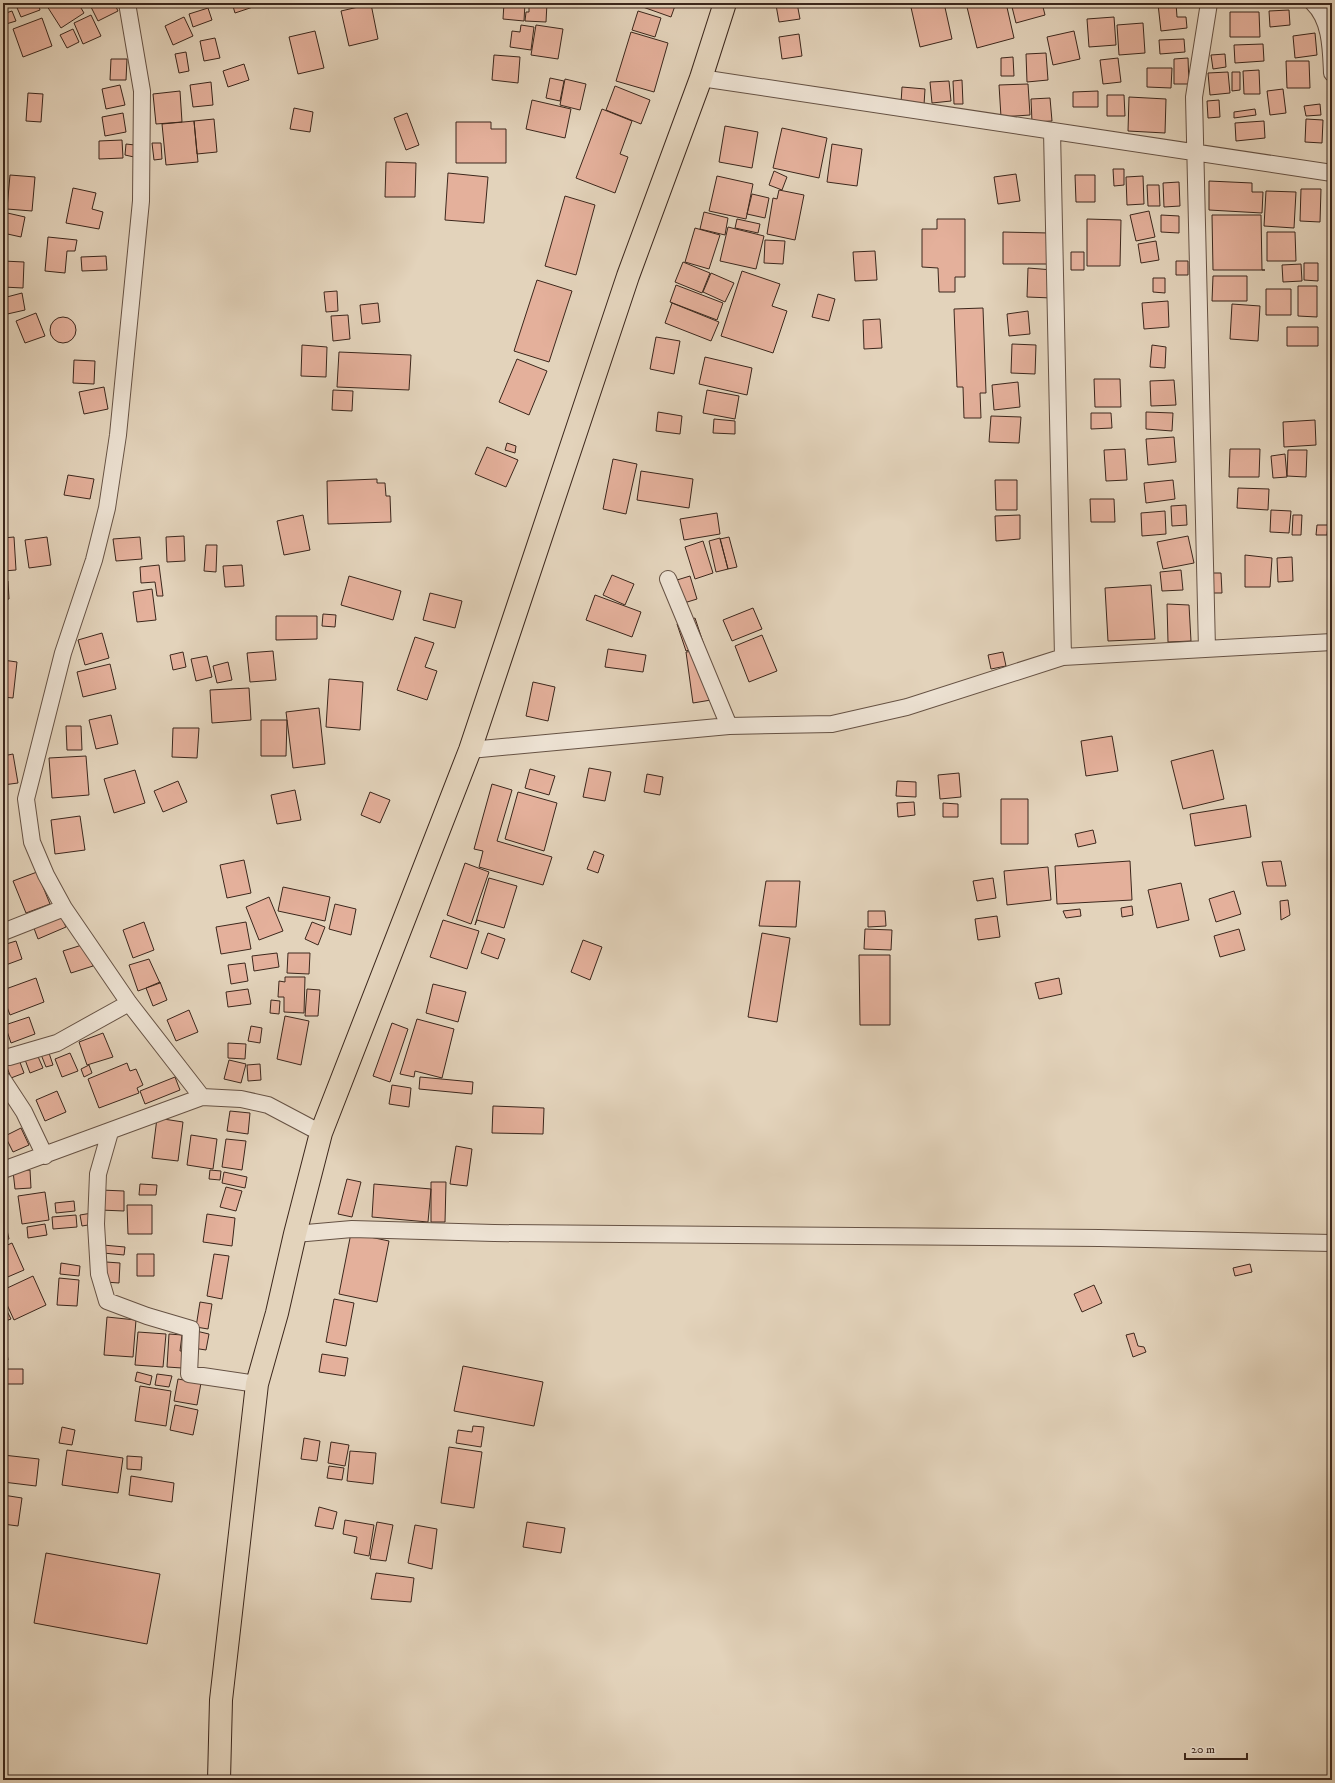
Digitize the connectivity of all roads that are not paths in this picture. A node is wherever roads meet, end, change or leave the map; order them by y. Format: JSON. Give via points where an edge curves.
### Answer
{"nodes":[{"id":1,"x":127,"y":3,"type":"edge"},
{"id":2,"x":725,"y":3,"type":"edge"},
{"id":3,"x":1209,"y":3,"type":"edge"},
{"id":4,"x":1313,"y":3,"type":"edge"},
{"id":5,"x":1327,"y":17,"type":"edge"},
{"id":6,"x":1332,"y":73,"type":"edge"},
{"id":7,"x":701,"y":78,"type":"junction"},
{"id":8,"x":1052,"y":131,"type":"junction"},
{"id":9,"x":1194,"y":152,"type":"junction"},
{"id":10,"x":1332,"y":173,"type":"edge"},
{"id":11,"x":668,"y":579,"type":"dead end"},
{"id":12,"x":1332,"y":642,"type":"edge"},
{"id":13,"x":1207,"y":649,"type":"junction"},
{"id":14,"x":1064,"y":657,"type":"junction"},
{"id":15,"x":729,"y":726,"type":"junction"},
{"id":16,"x":470,"y":750,"type":"junction"},
{"id":17,"x":64,"y":908,"type":"junction"},
{"id":18,"x":3,"y":932,"type":"edge"},
{"id":19,"x":129,"y":1003,"type":"junction"},
{"id":20,"x":3,"y":1056,"type":"edge"},
{"id":21,"x":3,"y":1080,"type":"edge"},
{"id":22,"x":202,"y":1098,"type":"junction"},
{"id":23,"x":110,"y":1132,"type":"junction"},
{"id":24,"x":321,"y":1133,"type":"junction"},
{"id":25,"x":45,"y":1156,"type":"junction"},
{"id":26,"x":3,"y":1170,"type":"edge"},
{"id":27,"x":295,"y":1234,"type":"junction"},
{"id":28,"x":1332,"y":1243,"type":"edge"},
{"id":29,"x":256,"y":1384,"type":"junction"},
{"id":30,"x":220,"y":1772,"type":"edge"}],
"edges":[{"from":1,"to":17,"type":"street","via":[[142,91],[141,201],[118,435],[107,508],[94,560],[63,653],[26,800],[32,842]]},
{"from":2,"to":7,"type":"highway"},
{"from":3,"to":9,"type":"street","via":[[1194,97]]},
{"from":4,"to":5,"type":"street"},
{"from":5,"to":6,"type":"street"},
{"from":7,"to":8,"type":"street"},
{"from":7,"to":16,"type":"highway","via":[[628,276]]},
{"from":8,"to":9,"type":"street"},
{"from":8,"to":14,"type":"street"},
{"from":9,"to":10,"type":"street"},
{"from":9,"to":13,"type":"street"},
{"from":11,"to":15,"type":"street"},
{"from":12,"to":13,"type":"street"},
{"from":13,"to":14,"type":"street"},
{"from":14,"to":15,"type":"street","via":[[907,707],[832,724]]},
{"from":15,"to":16,"type":"street"},
{"from":16,"to":24,"type":"highway"},
{"from":17,"to":18,"type":"street"},
{"from":17,"to":19,"type":"street"},
{"from":19,"to":20,"type":"street","via":[[57,1043],[9,1057]]},
{"from":19,"to":22,"type":"street"},
{"from":21,"to":25,"type":"street","via":[[24,1112]]},
{"from":22,"to":23,"type":"street"},
{"from":22,"to":24,"type":"street","via":[[242,1100],[268,1105]]},
{"from":23,"to":25,"type":"street"},
{"from":23,"to":29,"type":"street","via":[[98,1174],[96,1224],[99,1274],[107,1301],[190,1329],[189,1374]]},
{"from":24,"to":27,"type":"highway"},
{"from":25,"to":26,"type":"street"},
{"from":27,"to":28,"type":"street","via":[[352,1229]]},
{"from":27,"to":29,"type":"highway","via":[[277,1313]]},
{"from":29,"to":30,"type":"highway","via":[[221,1700]]}]}
